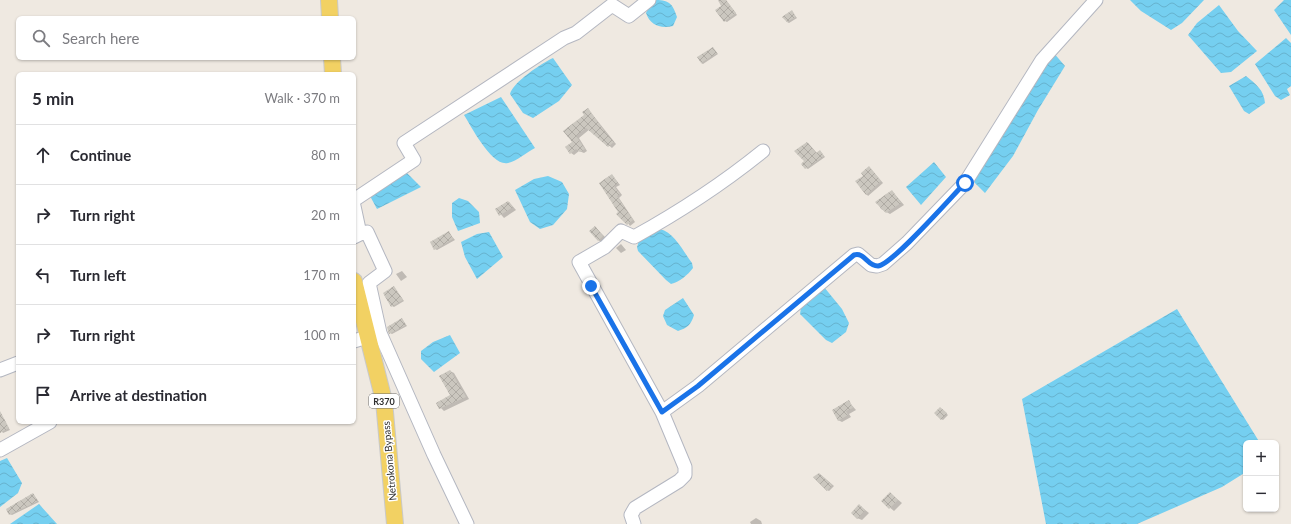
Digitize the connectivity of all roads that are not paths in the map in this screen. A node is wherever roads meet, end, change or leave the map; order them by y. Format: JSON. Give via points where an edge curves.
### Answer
{"nodes":[{"id":1,"x":329,"y":0,"type":"edge"},
{"id":2,"x":649,"y":0,"type":"edge"},
{"id":3,"x":1096,"y":0,"type":"edge"},
{"id":4,"x":330,"y":16,"type":"edge"},
{"id":5,"x":332,"y":60,"type":"edge"},
{"id":6,"x":333,"y":72,"type":"edge"},
{"id":7,"x":763,"y":151,"type":"dead end"},
{"id":8,"x":356,"y":199,"type":"edge"},
{"id":9,"x":357,"y":235,"type":"edge"},
{"id":10,"x":356,"y":290,"type":"edge"},
{"id":11,"x":367,"y":337,"type":"edge"},
{"id":12,"x":16,"y":364,"type":"edge"},
{"id":13,"x":0,"y":370,"type":"edge"},
{"id":14,"x":662,"y":412,"type":"junction"},
{"id":15,"x":46,"y":424,"type":"edge"},
{"id":16,"x":0,"y":450,"type":"edge"},
{"id":17,"x":395,"y":524,"type":"edge"},
{"id":18,"x":467,"y":524,"type":"edge"},
{"id":19,"x":634,"y":524,"type":"edge"}],
"edges":[{"from":1,"to":4,"type":"main road"},
{"from":2,"to":8,"type":"street","via":[[629,16],[612,5],[576,33],[564,38],[404,143],[414,160]]},
{"from":3,"to":14,"type":"street","via":[[1042,60],[965,183],[907,243],[883,264],[877,266],[871,265],[858,254],[854,255],[698,386]]},
{"from":5,"to":6,"type":"main road"},
{"from":7,"to":14,"type":"street","via":[[726,181],[684,209],[634,237],[621,231],[605,247],[579,262]]},
{"from":9,"to":11,"type":"street","via":[[366,232],[385,271],[369,283]]},
{"from":10,"to":11,"type":"main road","name":"Netrokona Bypass","number":"R370"},
{"from":11,"to":17,"type":"main road","name":"Netrokona Bypass","number":"R370","via":[[384,401]]},
{"from":11,"to":18,"type":"street"},
{"from":12,"to":13,"type":"street"},
{"from":14,"to":19,"type":"street","via":[[685,467],[685,474],[679,481],[635,508],[631,515]]},
{"from":15,"to":16,"type":"street"}]}
